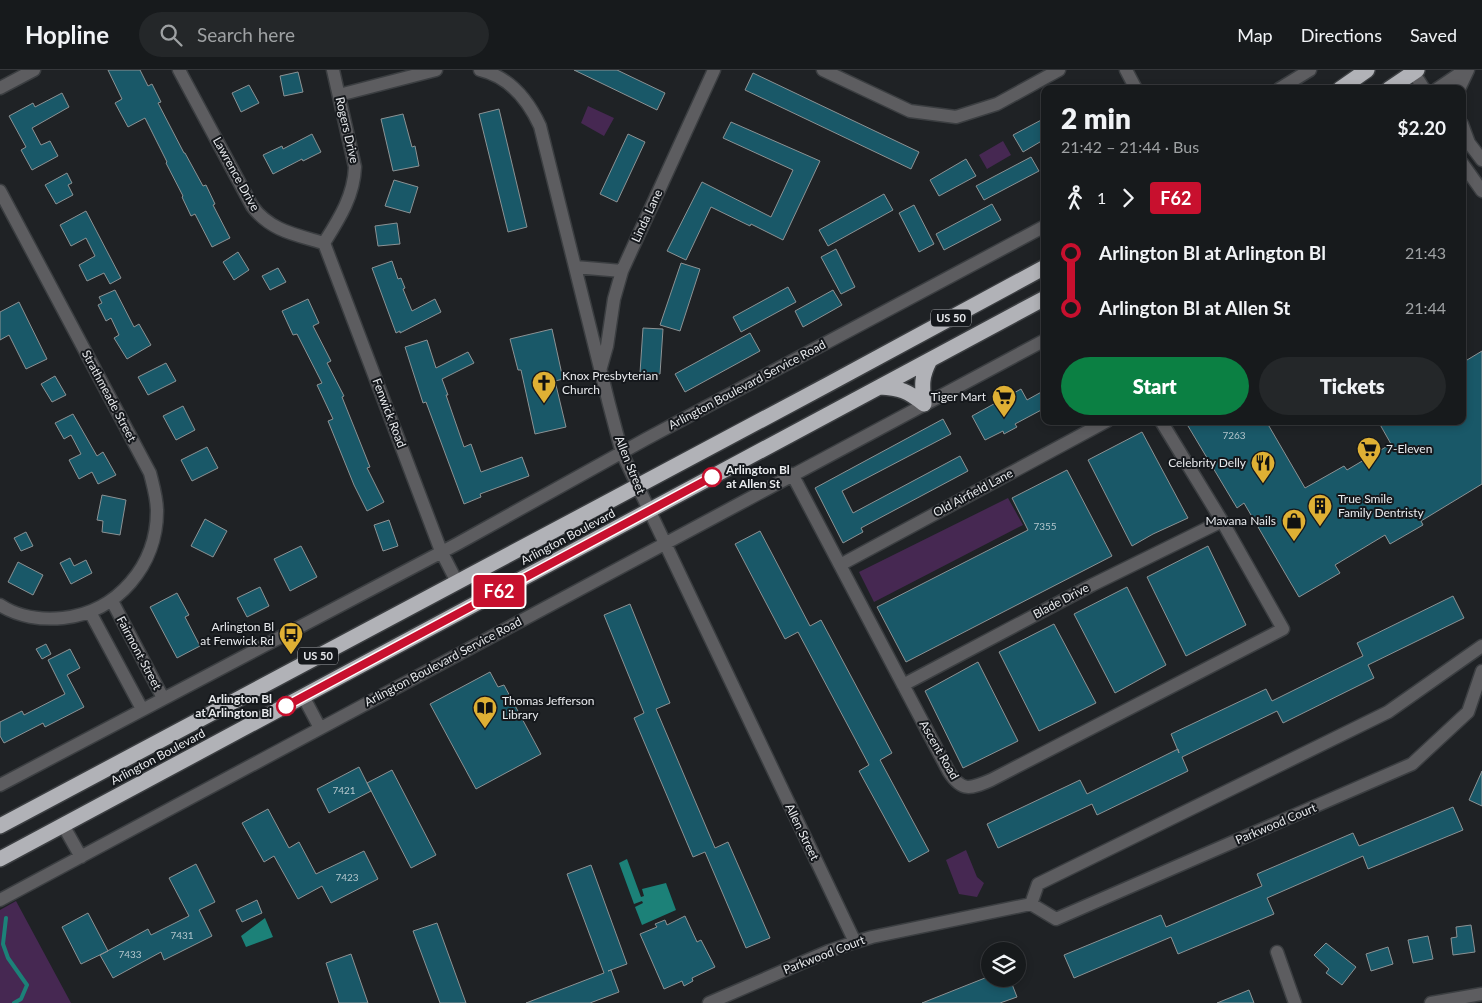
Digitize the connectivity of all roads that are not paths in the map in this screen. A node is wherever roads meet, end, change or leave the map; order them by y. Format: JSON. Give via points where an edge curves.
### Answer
{"nodes":[{"id":1,"x":34,"y":70,"type":"edge"},
{"id":2,"x":179,"y":70,"type":"edge"},
{"id":3,"x":333,"y":70,"type":"edge"},
{"id":4,"x":436,"y":70,"type":"edge"},
{"id":5,"x":480,"y":70,"type":"edge"},
{"id":6,"x":714,"y":70,"type":"edge"},
{"id":7,"x":823,"y":70,"type":"edge"},
{"id":8,"x":1059,"y":70,"type":"edge"},
{"id":9,"x":1126,"y":70,"type":"edge"},
{"id":10,"x":1310,"y":70,"type":"edge"},
{"id":11,"x":1367,"y":70,"type":"edge"},
{"id":12,"x":1466,"y":70,"type":"edge"},
{"id":13,"x":1415,"y":71,"type":"edge"},
{"id":14,"x":1134,"y":85,"type":"edge"},
{"id":15,"x":1286,"y":85,"type":"edge"},
{"id":16,"x":1346,"y":85,"type":"edge"},
{"id":17,"x":1395,"y":85,"type":"edge"},
{"id":18,"x":1422,"y":85,"type":"edge"},
{"id":19,"x":1443,"y":85,"type":"edge"},
{"id":20,"x":1460,"y":85,"type":"edge"},
{"id":21,"x":0,"y":88,"type":"edge"},
{"id":22,"x":339,"y":95,"type":"junction"},
{"id":23,"x":1466,"y":141,"type":"edge"},
{"id":24,"x":1482,"y":160,"type":"edge"},
{"id":25,"x":1466,"y":169,"type":"edge"},
{"id":26,"x":0,"y":191,"type":"edge"},
{"id":27,"x":1482,"y":191,"type":"edge"},
{"id":28,"x":1041,"y":228,"type":"edge"},
{"id":29,"x":324,"y":243,"type":"junction"},
{"id":30,"x":575,"y":267,"type":"junction"},
{"id":31,"x":1041,"y":270,"type":"edge"},
{"id":32,"x":622,"y":271,"type":"junction"},
{"id":33,"x":1041,"y":300,"type":"edge"},
{"id":34,"x":1041,"y":342,"type":"edge"},
{"id":35,"x":930,"y":360,"type":"junction"},
{"id":36,"x":601,"y":370,"type":"junction"},
{"id":37,"x":880,"y":387,"type":"junction"},
{"id":38,"x":924,"y":404,"type":"junction"},
{"id":39,"x":1100,"y":425,"type":"edge"},
{"id":40,"x":1163,"y":425,"type":"edge"},
{"id":41,"x":622,"y":454,"type":"junction"},
{"id":42,"x":792,"y":474,"type":"junction"},
{"id":43,"x":637,"y":486,"type":"junction"},
{"id":44,"x":649,"y":511,"type":"junction"},
{"id":45,"x":1222,"y":521,"type":"junction"},
{"id":46,"x":665,"y":544,"type":"junction"},
{"id":47,"x":442,"y":551,"type":"junction"},
{"id":48,"x":840,"y":564,"type":"junction"},
{"id":49,"x":457,"y":582,"type":"junction"},
{"id":50,"x":112,"y":601,"type":"junction"},
{"id":51,"x":0,"y":605,"type":"edge"},
{"id":52,"x":90,"y":612,"type":"junction"},
{"id":53,"x":1482,"y":646,"type":"edge"},
{"id":54,"x":1482,"y":671,"type":"edge"},
{"id":55,"x":903,"y":685,"type":"junction"},
{"id":56,"x":303,"y":696,"type":"junction"},
{"id":57,"x":163,"y":698,"type":"junction"},
{"id":58,"x":142,"y":710,"type":"junction"},
{"id":59,"x":320,"y":728,"type":"junction"},
{"id":60,"x":0,"y":785,"type":"edge"},
{"id":61,"x":1,"y":822,"type":"edge"},
{"id":62,"x":63,"y":825,"type":"junction"},
{"id":63,"x":81,"y":857,"type":"junction"},
{"id":64,"x":0,"y":859,"type":"edge"},
{"id":65,"x":0,"y":900,"type":"edge"},
{"id":66,"x":1031,"y":904,"type":"junction"},
{"id":67,"x":855,"y":942,"type":"junction"},
{"id":68,"x":1277,"y":952,"type":"dead end"},
{"id":69,"x":1482,"y":994,"type":"edge"},
{"id":70,"x":709,"y":1003,"type":"edge"},
{"id":71,"x":1295,"y":1003,"type":"edge"},
{"id":72,"x":1431,"y":1003,"type":"edge"}],
"edges":[{"from":1,"to":21,"type":"street"},
{"from":2,"to":29,"type":"street","name":"Lawrence Drive","via":[[258,214],[274,227]]},
{"from":3,"to":22,"type":"street","name":"Rogers Drive"},
{"from":4,"to":22,"type":"street"},
{"from":5,"to":30,"type":"street","name":"Allen Street","via":[[515,88],[533,110],[540,126]]},
{"from":6,"to":32,"type":"street","name":"Linda Lane"},
{"from":7,"to":8,"type":"street","via":[[910,111],[956,117],[997,104]]},
{"from":9,"to":14,"type":"street"},
{"from":10,"to":15,"type":"street"},
{"from":11,"to":16,"type":"highway"},
{"from":12,"to":19,"type":"street"},
{"from":12,"to":20,"type":"street"},
{"from":13,"to":17,"type":"highway"},
{"from":13,"to":18,"type":"street"},
{"from":22,"to":29,"type":"street","name":"Rogers Drive","via":[[356,167],[355,179],[349,198]]},
{"from":23,"to":24,"type":"street"},
{"from":25,"to":27,"type":"street"},
{"from":26,"to":50,"type":"street","name":"Strathmeade Street","via":[[150,473],[157,519],[151,549],[132,582]]},
{"from":28,"to":41,"type":"street","name":"Arlington Boulevard Service Road"},
{"from":29,"to":47,"type":"street","name":"Fenwick Road"},
{"from":30,"to":32,"type":"street"},
{"from":30,"to":36,"type":"street","name":"Allen Street"},
{"from":31,"to":43,"type":"highway","name":"Arlington Boulevard","number":"US 50"},
{"from":32,"to":36,"type":"street","name":"Linda Lane"},
{"from":33,"to":35,"type":"highway","name":"Arlington Boulevard","number":"US 50"},
{"from":34,"to":38,"type":"street","name":"Arlington Boulevard Service Road"},
{"from":35,"to":37,"type":"highway","name":"Arlington Boulevard","number":"US 50"},
{"from":35,"to":38,"type":"highway","via":[[922,384]]},
{"from":36,"to":41,"type":"street","name":"Allen Street"},
{"from":37,"to":38,"type":"highway","via":[[898,388],[913,394]]},
{"from":37,"to":44,"type":"highway","name":"Arlington Boulevard","number":"US 50"},
{"from":38,"to":42,"type":"street","name":"Arlington Boulevard Service Road"},
{"from":39,"to":48,"type":"street","name":"Old Airfield Lane"},
{"from":40,"to":45,"type":"street"},
{"from":41,"to":43,"type":"street","name":"Allen Street"},
{"from":41,"to":47,"type":"street","name":"Arlington Boulevard Service Road"},
{"from":42,"to":46,"type":"street","name":"Arlington Boulevard Service Road"},
{"from":42,"to":48,"type":"street","name":"Ascent Road"},
{"from":43,"to":44,"type":"street","name":"Allen Street"},
{"from":43,"to":49,"type":"highway","name":"Arlington Boulevard","number":"US 50"},
{"from":44,"to":46,"type":"street","name":"Allen Street"},
{"from":44,"to":56,"type":"highway","name":"Arlington Boulevard","number":"US 50"},
{"from":45,"to":55,"type":"street","name":"Blade Drive","via":[[1092,585]]},
{"from":45,"to":55,"type":"street","name":"Ascent Road","via":[[1283,629],[990,780],[973,788],[963,787],[954,780]]},
{"from":46,"to":59,"type":"street","name":"Arlington Boulevard Service Road"},
{"from":46,"to":67,"type":"street","name":"Allen Street"},
{"from":47,"to":49,"type":"street","name":"Fenwick Road"},
{"from":47,"to":57,"type":"street","name":"Arlington Boulevard Service Road"},
{"from":48,"to":55,"type":"street","name":"Ascent Road"},
{"from":49,"to":61,"type":"highway","name":"Arlington Boulevard","number":"US 50"},
{"from":50,"to":52,"type":"street","name":"Fairmont Street"},
{"from":50,"to":57,"type":"street","name":"Fairmont Street"},
{"from":51,"to":52,"type":"street","name":"Fairmont Street","via":[[25,615],[54,619]]},
{"from":52,"to":58,"type":"street","name":"Fairmont Street"},
{"from":53,"to":66,"type":"street","via":[[1388,712],[1038,884]]},
{"from":54,"to":66,"type":"street","name":"Parkwood Court","via":[[1468,712],[1412,764],[1056,919]]},
{"from":56,"to":59,"type":"street"},
{"from":56,"to":62,"type":"highway","name":"Arlington Boulevard","number":"US 50"},
{"from":57,"to":58,"type":"street","name":"Arlington Boulevard Service Road"},
{"from":58,"to":60,"type":"street","name":"Arlington Boulevard Service Road"},
{"from":59,"to":63,"type":"street","name":"Arlington Boulevard Service Road"},
{"from":62,"to":63,"type":"street"},
{"from":62,"to":64,"type":"highway","name":"Arlington Boulevard","number":"US 50"},
{"from":63,"to":65,"type":"street","name":"Arlington Boulevard Service Road"},
{"from":66,"to":67,"type":"street","name":"Parkwood Court"},
{"from":67,"to":70,"type":"street","name":"Parkwood Court","via":[[829,950]]},
{"from":68,"to":71,"type":"street"},
{"from":69,"to":72,"type":"street"}]}
